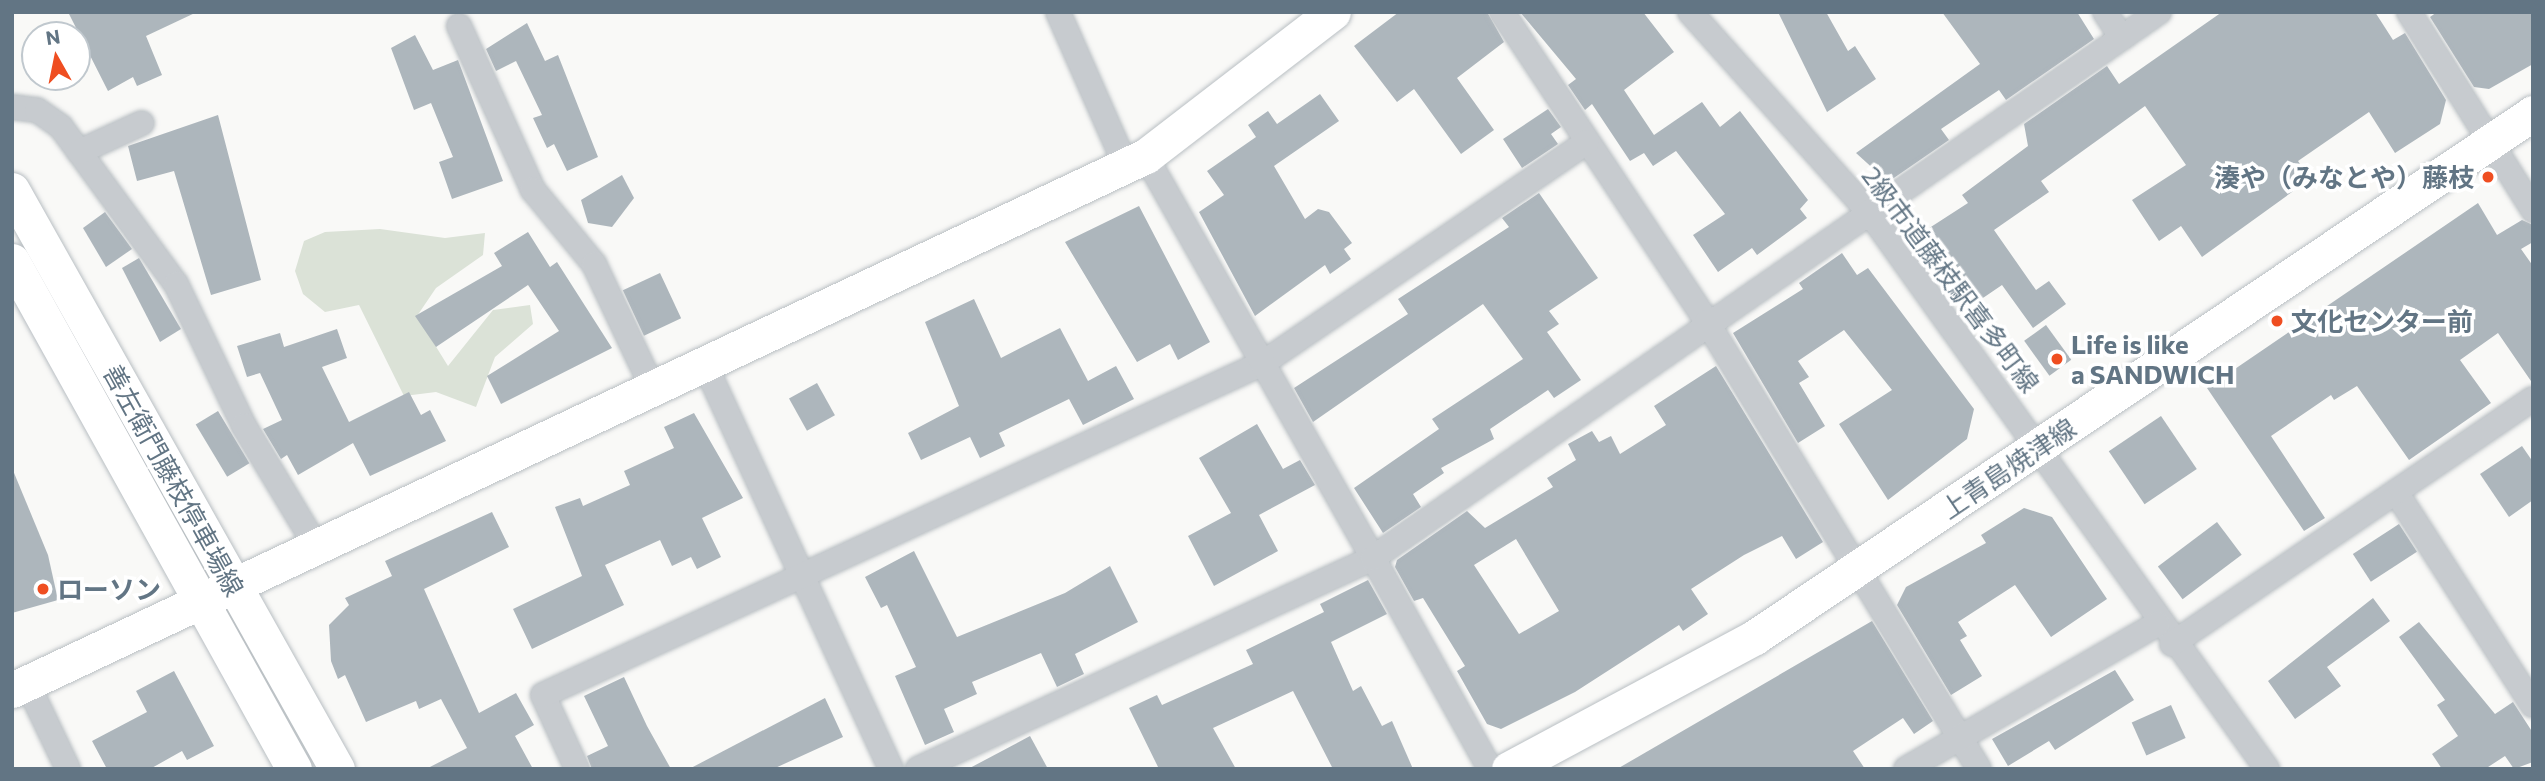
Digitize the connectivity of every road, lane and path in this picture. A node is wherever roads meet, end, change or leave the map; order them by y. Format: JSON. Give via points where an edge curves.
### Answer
{"nodes":[{"id":1,"x":1058,"y":12,"type":"edge"},
{"id":2,"x":1333,"y":12,"type":"edge"},
{"id":3,"x":1502,"y":12,"type":"edge"},
{"id":4,"x":2105,"y":12,"type":"edge"},
{"id":5,"x":2159,"y":12,"type":"edge"},
{"id":6,"x":2409,"y":12,"type":"edge"},
{"id":7,"x":1704,"y":17,"type":"edge"},
{"id":8,"x":459,"y":26,"type":"dead end"},
{"id":9,"x":2122,"y":38,"type":"junction"},
{"id":10,"x":12,"y":107,"type":"edge"},
{"id":11,"x":2533,"y":113,"type":"edge"},
{"id":12,"x":142,"y":123,"type":"dead end"},
{"id":13,"x":1587,"y":142,"type":"junction"},
{"id":14,"x":2492,"y":142,"type":"junction"},
{"id":15,"x":79,"y":152,"type":"junction"},
{"id":16,"x":1136,"y":161,"type":"junction"},
{"id":17,"x":12,"y":190,"type":"edge"},
{"id":18,"x":2533,"y":210,"type":"edge"},
{"id":19,"x":1869,"y":212,"type":"junction"},
{"id":20,"x":12,"y":261,"type":"edge"},
{"id":21,"x":1707,"y":323,"type":"junction"},
{"id":22,"x":1263,"y":363,"type":"junction"},
{"id":23,"x":706,"y":368,"type":"junction"},
{"id":24,"x":654,"y":391,"type":"junction"},
{"id":25,"x":2533,"y":399,"type":"edge"},
{"id":26,"x":2039,"y":447,"type":"junction"},
{"id":27,"x":2396,"y":492,"type":"junction"},
{"id":28,"x":316,"y":546,"type":"junction"},
{"id":29,"x":1373,"y":558,"type":"junction"},
{"id":30,"x":1860,"y":567,"type":"junction"},
{"id":31,"x":803,"y":578,"type":"junction"},
{"id":32,"x":233,"y":584,"type":"junction"},
{"id":33,"x":201,"y":600,"type":"junction"},
{"id":34,"x":2157,"y":624,"type":"junction"},
{"id":35,"x":2172,"y":644,"type":"junction"},
{"id":36,"x":20,"y":686,"type":"edge"},
{"id":37,"x":2533,"y":705,"type":"edge"},
{"id":38,"x":1961,"y":735,"type":"junction"},
{"id":39,"x":68,"y":769,"type":"edge"},
{"id":40,"x":294,"y":769,"type":"edge"},
{"id":41,"x":337,"y":769,"type":"edge"},
{"id":42,"x":578,"y":769,"type":"edge"},
{"id":43,"x":891,"y":769,"type":"edge"},
{"id":44,"x":918,"y":769,"type":"edge"},
{"id":45,"x":1490,"y":769,"type":"edge"},
{"id":46,"x":1509,"y":769,"type":"edge"},
{"id":47,"x":1906,"y":769,"type":"edge"},
{"id":48,"x":1979,"y":769,"type":"edge"},
{"id":49,"x":2267,"y":769,"type":"edge"}],
"edges":[{"from":1,"to":16,"type":"street"},
{"from":2,"to":16,"type":"main road"},
{"from":3,"to":13,"type":"street"},
{"from":4,"to":9,"type":"street"},
{"from":5,"to":9,"type":"street"},
{"from":6,"to":14,"type":"street"},
{"from":7,"to":19,"type":"street","name":"2級市道藤枝駅喜多町線"},
{"from":8,"to":24,"type":"street","via":[[533,190],[594,264]]},
{"from":9,"to":19,"type":"street"},
{"from":10,"to":15,"type":"street","via":[[37,110],[61,127]]},
{"from":11,"to":14,"type":"main road","name":"上青島焼津線"},
{"from":12,"to":15,"type":"street"},
{"from":13,"to":21,"type":"street"},
{"from":13,"to":22,"type":"street"},
{"from":14,"to":18,"type":"street"},
{"from":14,"to":26,"type":"main road","name":"上青島焼津線"},
{"from":15,"to":28,"type":"street","via":[[176,284],[244,426]]},
{"from":16,"to":22,"type":"street"},
{"from":16,"to":23,"type":"main road"},
{"from":17,"to":32,"type":"main road","name":"善左衛門藤枝停車場線"},
{"from":19,"to":21,"type":"street"},
{"from":19,"to":26,"type":"street","name":"2級市道藤枝駅喜多町線"},
{"from":20,"to":33,"type":"main road","name":"善左衛門藤枝停車場線"},
{"from":21,"to":29,"type":"street"},
{"from":21,"to":30,"type":"street"},
{"from":22,"to":29,"type":"street"},
{"from":22,"to":31,"type":"street"},
{"from":23,"to":24,"type":"main road"},
{"from":23,"to":31,"type":"street"},
{"from":24,"to":28,"type":"main road"},
{"from":25,"to":27,"type":"street"},
{"from":26,"to":30,"type":"main road","name":"上青島焼津線"},
{"from":26,"to":34,"type":"street","name":"2級市道藤枝駅喜多町線"},
{"from":27,"to":35,"type":"street"},
{"from":27,"to":37,"type":"street"},
{"from":28,"to":32,"type":"main road"},
{"from":29,"to":44,"type":"street"},
{"from":29,"to":45,"type":"street"},
{"from":30,"to":38,"type":"street"},
{"from":30,"to":46,"type":"main road","name":"上青島焼津線","via":[[1755,638]]},
{"from":31,"to":42,"type":"street","via":[[543,695]]},
{"from":31,"to":43,"type":"street"},
{"from":32,"to":33,"type":"main road"},
{"from":32,"to":41,"type":"main road","name":"善左衛門藤枝停車場線"},
{"from":33,"to":36,"type":"main road"},
{"from":33,"to":40,"type":"main road","name":"善左衛門藤枝停車場線"},
{"from":34,"to":35,"type":"street","name":"2級市道藤枝駅喜多町線"},
{"from":34,"to":38,"type":"street"},
{"from":35,"to":49,"type":"street","name":"2級市道藤枝駅喜多町線"},
{"from":36,"to":39,"type":"street"},
{"from":38,"to":47,"type":"street"},
{"from":38,"to":48,"type":"street"}]}
